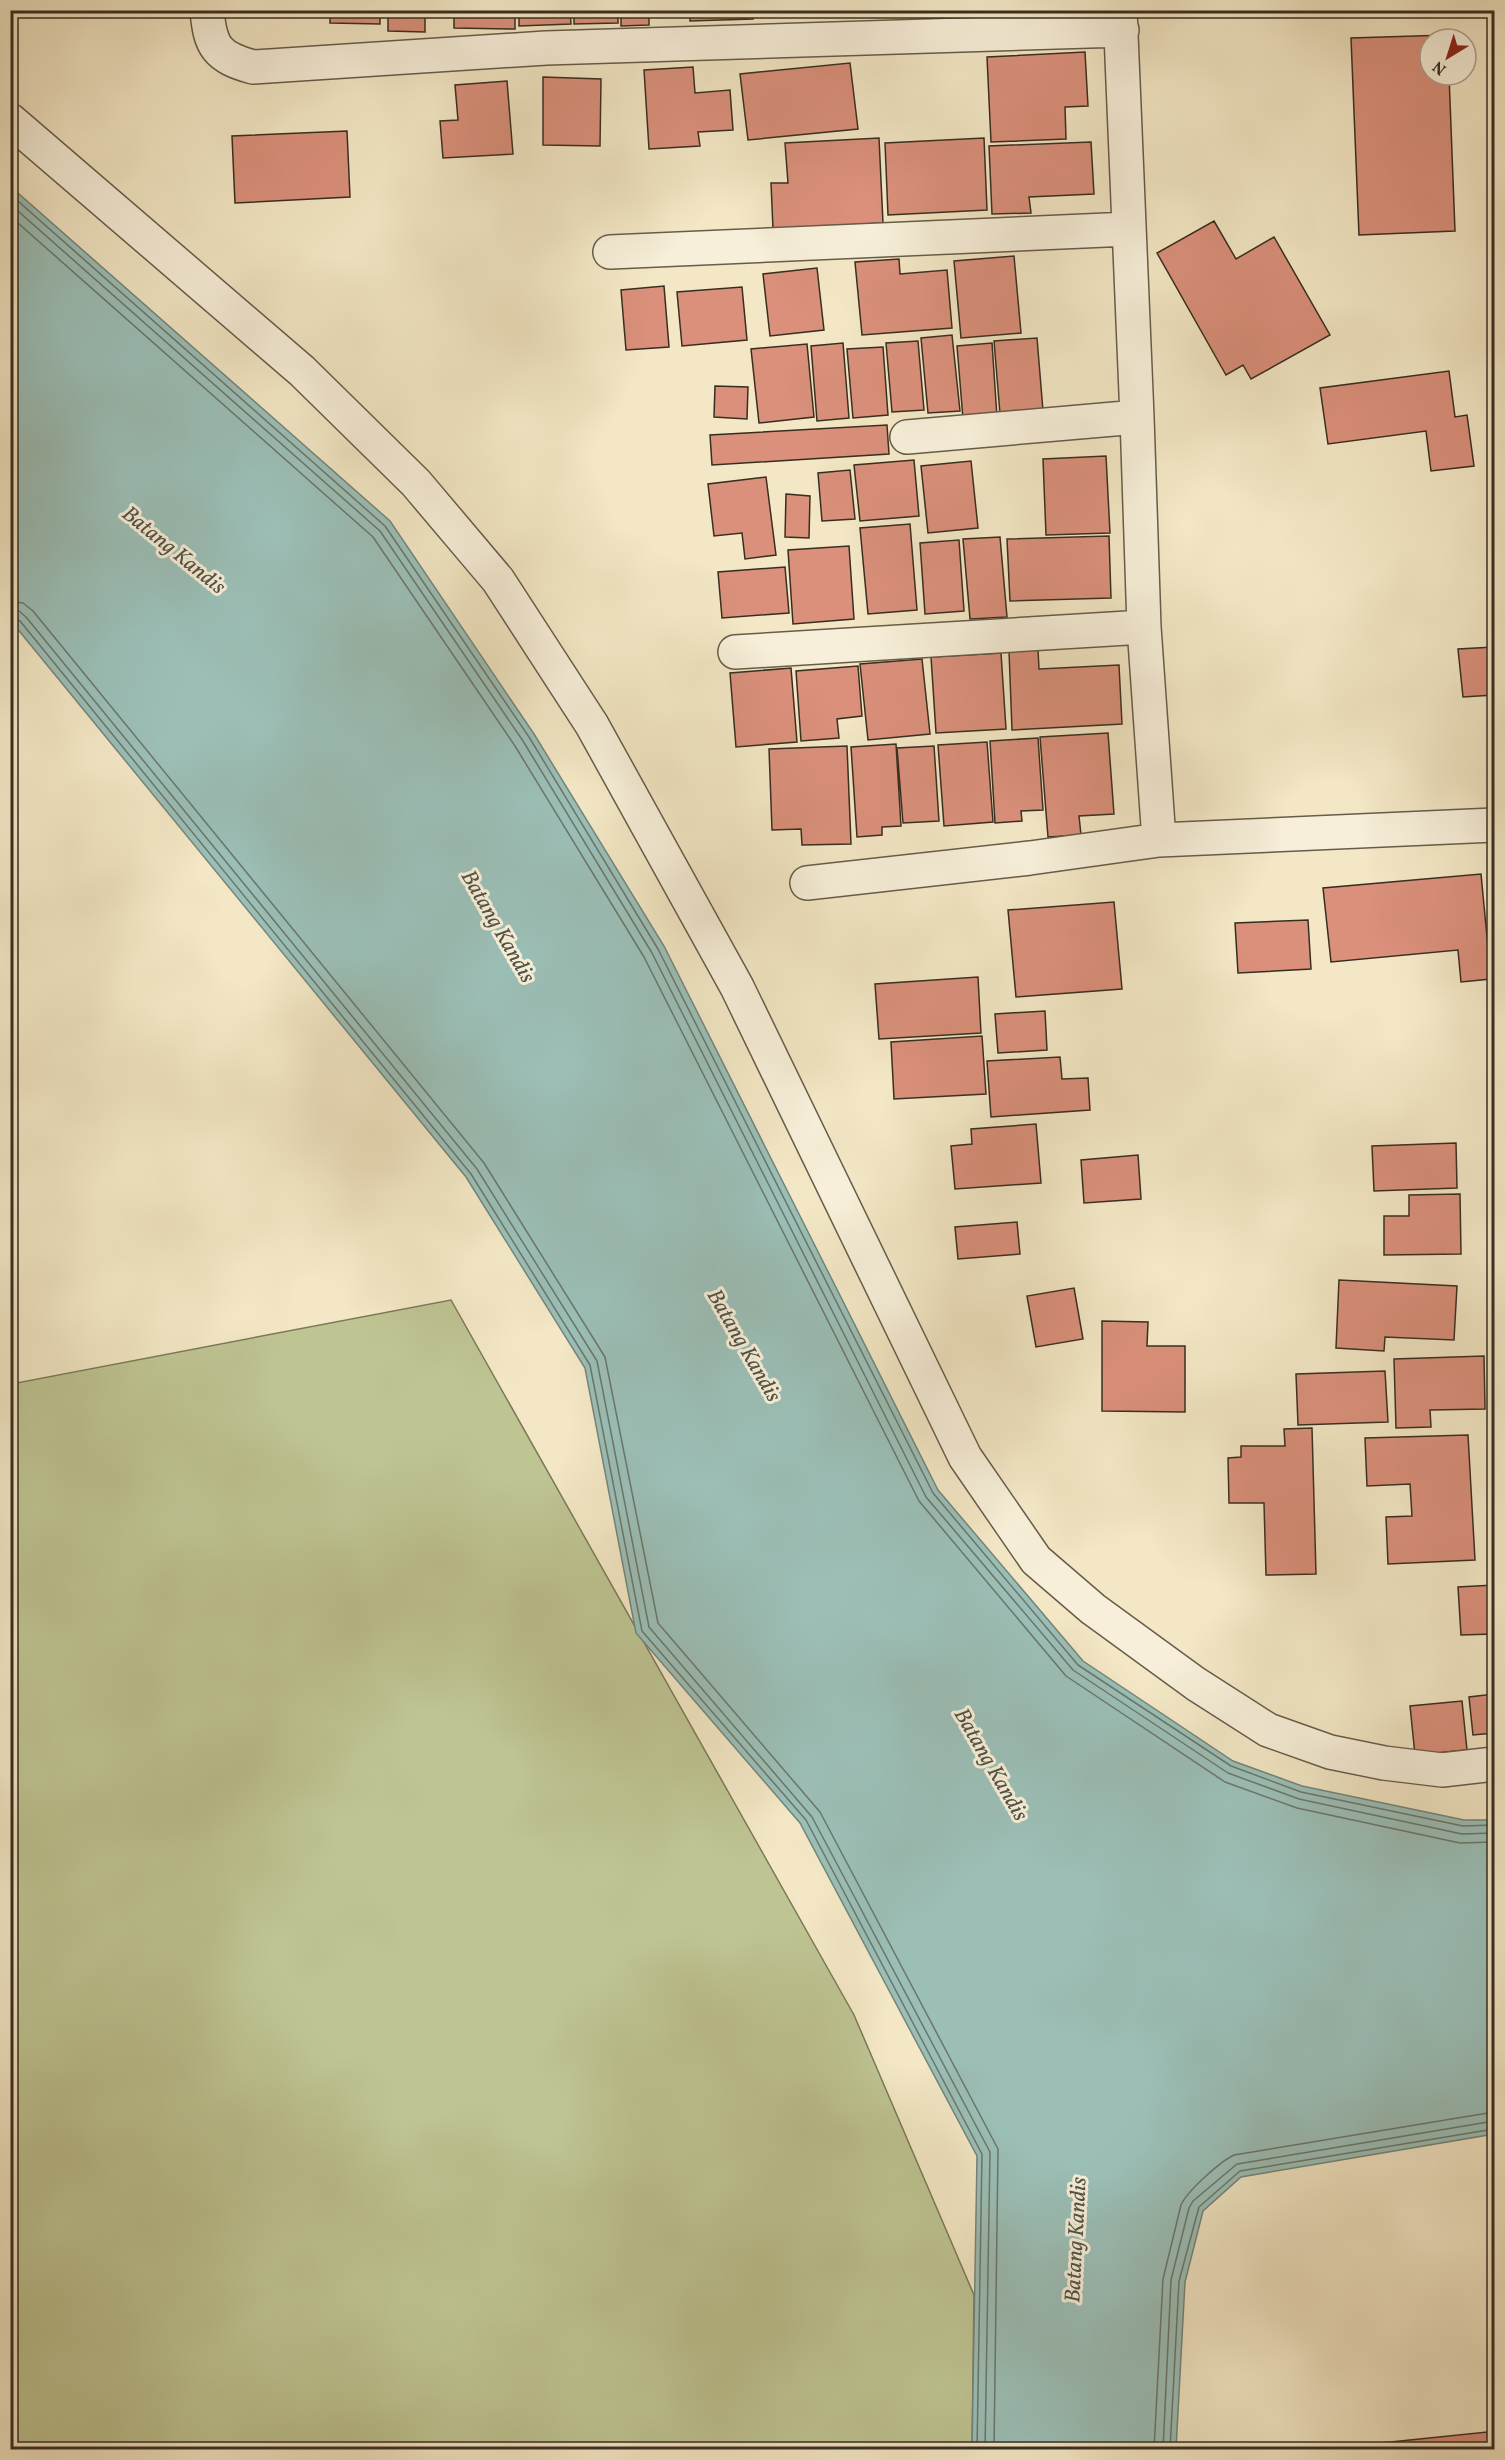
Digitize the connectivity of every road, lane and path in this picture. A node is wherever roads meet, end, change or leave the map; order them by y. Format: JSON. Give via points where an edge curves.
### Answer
{"nodes":[{"id":1,"x":207,"y":10,"type":"edge"},
{"id":2,"x":1121,"y":20,"type":"edge"},
{"id":3,"x":10,"y":120,"type":"edge"},
{"id":4,"x":1129,"y":229,"type":"junction"},
{"id":5,"x":610,"y":252,"type":"dead end"},
{"id":6,"x":1137,"y":417,"type":"junction"},
{"id":7,"x":907,"y":437,"type":"dead end"},
{"id":8,"x":1144,"y":627,"type":"junction"},
{"id":9,"x":735,"y":652,"type":"dead end"},
{"id":10,"x":1494,"y":825,"type":"edge"},
{"id":11,"x":1159,"y":840,"type":"junction"},
{"id":12,"x":807,"y":884,"type":"dead end"},
{"id":13,"x":1494,"y":1764,"type":"edge"}],
"edges":[{"from":1,"to":2,"type":"street","via":[[215,47],[230,60],[253,67],[546,48]]},
{"from":2,"to":4,"type":"street"},
{"from":3,"to":13,"type":"street","via":[[302,371],[416,483],[498,580],[592,724],[737,987],[965,1457],[1036,1560],[1093,1609],[1196,1684],[1268,1730],[1330,1752],[1384,1763],[1442,1770]]},
{"from":4,"to":5,"type":"street"},
{"from":4,"to":6,"type":"street"},
{"from":6,"to":7,"type":"street"},
{"from":6,"to":8,"type":"street"},
{"from":8,"to":9,"type":"street"},
{"from":8,"to":11,"type":"street"},
{"from":10,"to":11,"type":"street"},
{"from":11,"to":12,"type":"street"}]}
